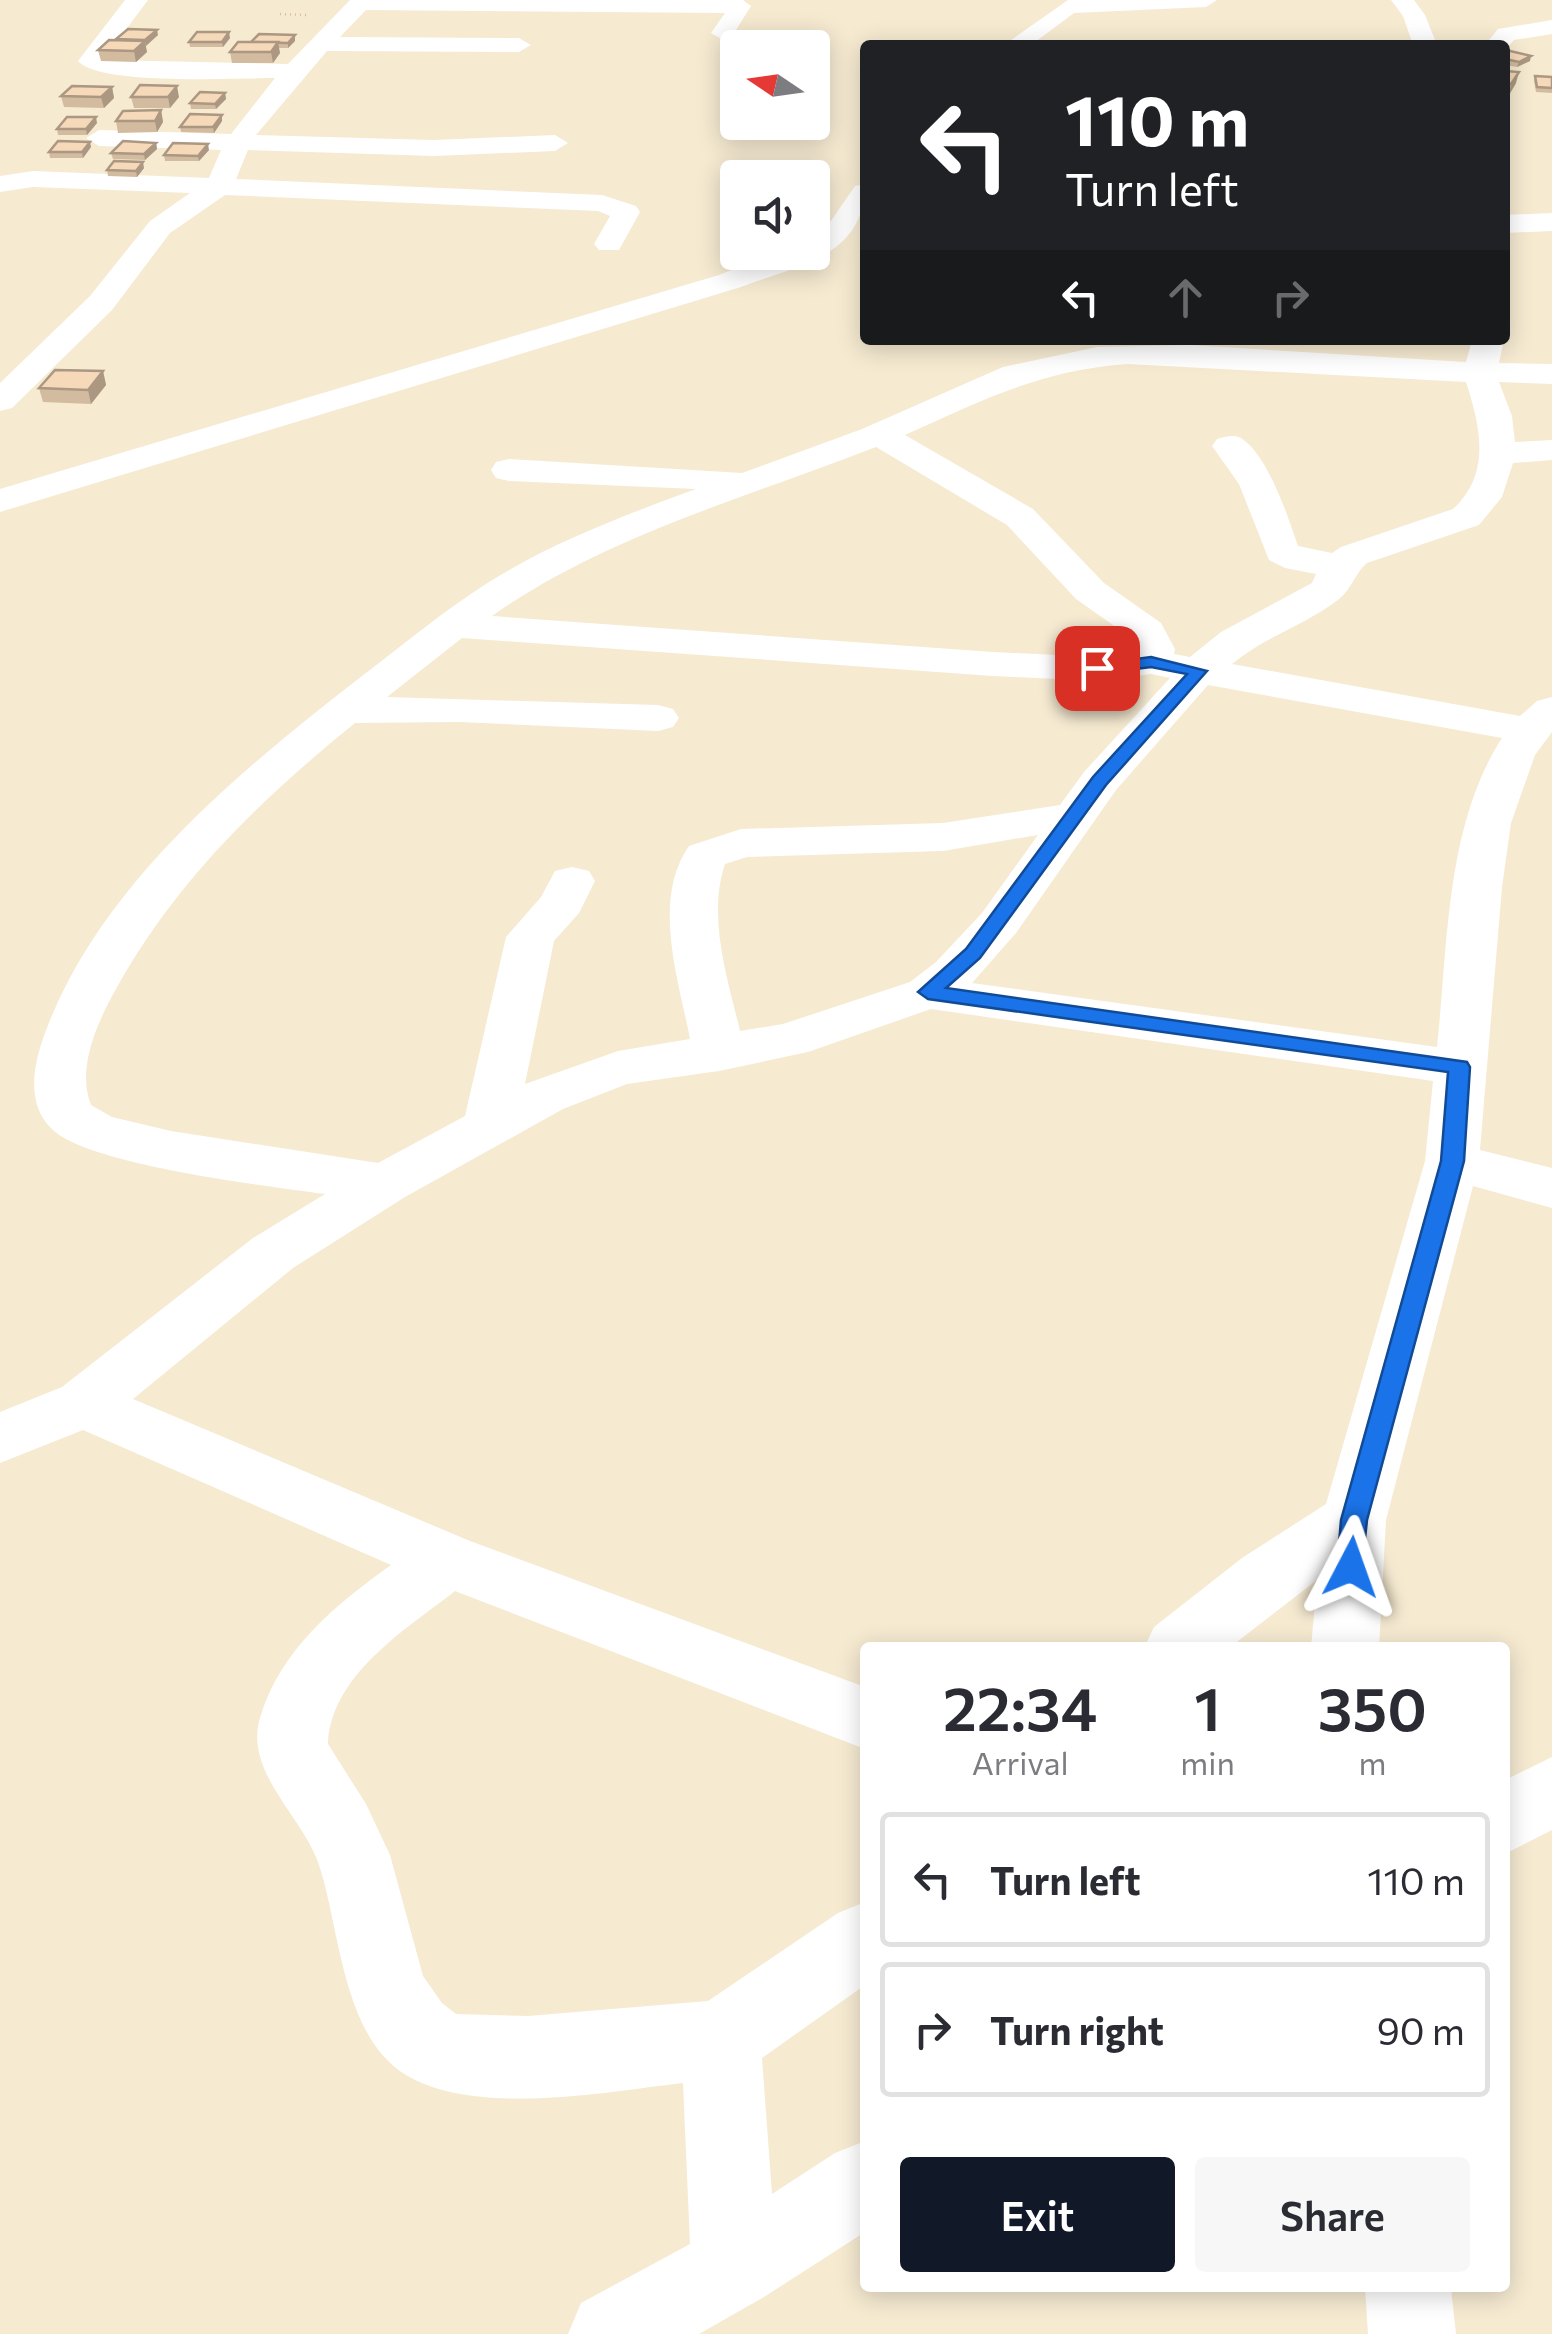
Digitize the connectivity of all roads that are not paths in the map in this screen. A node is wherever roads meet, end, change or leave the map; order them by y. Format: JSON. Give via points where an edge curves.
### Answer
{"nodes":[{"id":1,"x":137,"y":0,"type":"edge"},
{"id":2,"x":1206,"y":0,"type":"edge"},
{"id":3,"x":1402,"y":0,"type":"edge"},
{"id":4,"x":362,"y":1,"type":"edge"},
{"id":5,"x":1529,"y":10,"type":"dead end"},
{"id":6,"x":1552,"y":23,"type":"edge"},
{"id":7,"x":725,"y":30,"type":"edge"},
{"id":8,"x":1023,"y":40,"type":"edge"},
{"id":9,"x":1423,"y":40,"type":"edge"},
{"id":10,"x":1501,"y":40,"type":"edge"},
{"id":11,"x":323,"y":44,"type":"junction"},
{"id":12,"x":519,"y":45,"type":"dead end"},
{"id":13,"x":294,"y":71,"type":"junction"},
{"id":14,"x":132,"y":94,"type":"edge"},
{"id":15,"x":274,"y":96,"type":"junction"},
{"id":16,"x":98,"y":138,"type":"dead end"},
{"id":17,"x":555,"y":143,"type":"dead end"},
{"id":18,"x":237,"y":144,"type":"junction"},
{"id":19,"x":0,"y":184,"type":"edge"},
{"id":20,"x":219,"y":186,"type":"junction"},
{"id":21,"x":860,"y":199,"type":"edge"},
{"id":22,"x":1552,"y":222,"type":"edge"},
{"id":23,"x":1510,"y":224,"type":"edge"},
{"id":24,"x":830,"y":238,"type":"edge"},
{"id":25,"x":608,"y":244,"type":"dead end"},
{"id":26,"x":759,"y":270,"type":"edge"},
{"id":27,"x":1484,"y":356,"type":"edge"},
{"id":28,"x":1552,"y":374,"type":"edge"},
{"id":29,"x":0,"y":401,"type":"edge"},
{"id":30,"x":878,"y":434,"type":"junction"},
{"id":31,"x":1229,"y":446,"type":"dead end"},
{"id":32,"x":1552,"y":450,"type":"edge"},
{"id":33,"x":1496,"y":454,"type":"junction"},
{"id":34,"x":509,"y":470,"type":"dead end"},
{"id":35,"x":752,"y":481,"type":"junction"},
{"id":36,"x":0,"y":501,"type":"edge"},
{"id":37,"x":1340,"y":566,"type":"junction"},
{"id":38,"x":453,"y":626,"type":"junction"},
{"id":39,"x":1151,"y":662,"type":"junction"},
{"id":40,"x":1198,"y":671,"type":"junction"},
{"id":41,"x":342,"y":710,"type":"junction"},
{"id":42,"x":658,"y":718,"type":"dead end"},
{"id":43,"x":1541,"y":720,"type":"edge"},
{"id":44,"x":1075,"y":816,"type":"junction"},
{"id":45,"x":572,"y":880,"type":"dead end"},
{"id":46,"x":928,"y":992,"type":"junction"},
{"id":47,"x":719,"y":1054,"type":"junction"},
{"id":48,"x":1459,"y":1067,"type":"junction"},
{"id":49,"x":490,"y":1124,"type":"junction"},
{"id":50,"x":1452,"y":1161,"type":"junction"},
{"id":51,"x":385,"y":1182,"type":"junction"},
{"id":52,"x":1552,"y":1188,"type":"edge"},
{"id":53,"x":84,"y":1404,"type":"junction"},
{"id":54,"x":0,"y":1438,"type":"edge"},
{"id":55,"x":1354,"y":1520,"type":"junction"},
{"id":56,"x":447,"y":1560,"type":"junction"},
{"id":57,"x":1186,"y":1642,"type":"edge"},
{"id":58,"x":1345,"y":1642,"type":"edge"},
{"id":59,"x":860,"y":1716,"type":"edge"},
{"id":60,"x":1552,"y":1790,"type":"edge"},
{"id":61,"x":1510,"y":1817,"type":"edge"},
{"id":62,"x":860,"y":1942,"type":"edge"},
{"id":63,"x":721,"y":2039,"type":"junction"},
{"id":64,"x":860,"y":2186,"type":"edge"},
{"id":65,"x":734,"y":2267,"type":"junction"},
{"id":66,"x":1408,"y":2292,"type":"edge"},
{"id":67,"x":612,"y":2334,"type":"edge"},
{"id":68,"x":1412,"y":2334,"type":"edge"}],
"edges":[{"from":1,"to":13,"type":"street","via":[[104,38],[94,64]]},
{"from":2,"to":8,"type":"street","via":[[1068,7]]},
{"from":3,"to":9,"type":"street"},
{"from":4,"to":7,"type":"street","via":[[740,6]]},
{"from":4,"to":11,"type":"street"},
{"from":5,"to":6,"type":"street"},
{"from":6,"to":10,"type":"street"},
{"from":11,"to":12,"type":"street"},
{"from":11,"to":13,"type":"street"},
{"from":13,"to":15,"type":"street"},
{"from":14,"to":15,"type":"street"},
{"from":15,"to":18,"type":"street"},
{"from":16,"to":18,"type":"street"},
{"from":17,"to":18,"type":"street"},
{"from":18,"to":20,"type":"street"},
{"from":19,"to":20,"type":"street","via":[[33,179]]},
{"from":20,"to":25,"type":"street","via":[[602,203],[626,212]]},
{"from":20,"to":29,"type":"street","via":[[160,227],[102,303]]},
{"from":21,"to":24,"type":"street"},
{"from":22,"to":23,"type":"street"},
{"from":26,"to":36,"type":"street"},
{"from":27,"to":28,"type":"street"},
{"from":27,"to":30,"type":"street","via":[[1393,370],[1166,352],[1102,354],[1006,377]]},
{"from":27,"to":33,"type":"street"},
{"from":30,"to":35,"type":"street"},
{"from":30,"to":39,"type":"street","via":[[1020,517],[1090,591],[1148,631],[1155,649]]},
{"from":31,"to":37,"type":"street","via":[[1258,484],[1282,552]]},
{"from":32,"to":33,"type":"street"},
{"from":33,"to":37,"type":"street","via":[[1478,509],[1366,548]]},
{"from":34,"to":35,"type":"street"},
{"from":35,"to":38,"type":"street","via":[[565,555]]},
{"from":37,"to":40,"type":"street","via":[[1326,590],[1236,641]]},
{"from":38,"to":39,"type":"street","via":[[993,664],[1097,668]]},
{"from":38,"to":41,"type":"street"},
{"from":39,"to":40,"type":"street"},
{"from":40,"to":43,"type":"street"},
{"from":40,"to":44,"type":"street"},
{"from":41,"to":42,"type":"street"},
{"from":41,"to":51,"type":"street","via":[[214,821],[124,931],[78,1015],[61,1092],[74,1121],[94,1132]]},
{"from":43,"to":48,"type":"street","via":[[1500,783],[1488,823]]},
{"from":44,"to":46,"type":"street","via":[[999,922]]},
{"from":44,"to":47,"type":"street","via":[[944,837],[741,843],[705,856],[697,879],[696,929]]},
{"from":45,"to":49,"type":"street","via":[[562,903],[530,937]]},
{"from":46,"to":47,"type":"street","via":[[790,1040]]},
{"from":46,"to":48,"type":"street"},
{"from":47,"to":49,"type":"street","via":[[598,1074]]},
{"from":48,"to":50,"type":"street"},
{"from":49,"to":51,"type":"street"},
{"from":50,"to":52,"type":"street"},
{"from":50,"to":55,"type":"street"},
{"from":51,"to":53,"type":"street","via":[[274,1252]]},
{"from":53,"to":54,"type":"street"},
{"from":53,"to":56,"type":"street"},
{"from":55,"to":57,"type":"street"},
{"from":55,"to":58,"type":"street"},
{"from":56,"to":59,"type":"street"},
{"from":56,"to":63,"type":"street","via":[[328,1659],[294,1712],[290,1732],[292,1750],[352,1854],[388,1989],[404,2019],[433,2047],[457,2055]]},
{"from":60,"to":61,"type":"street"},
{"from":62,"to":63,"type":"street"},
{"from":63,"to":65,"type":"street"},
{"from":64,"to":65,"type":"street"},
{"from":65,"to":67,"type":"street"},
{"from":66,"to":68,"type":"street"}]}
